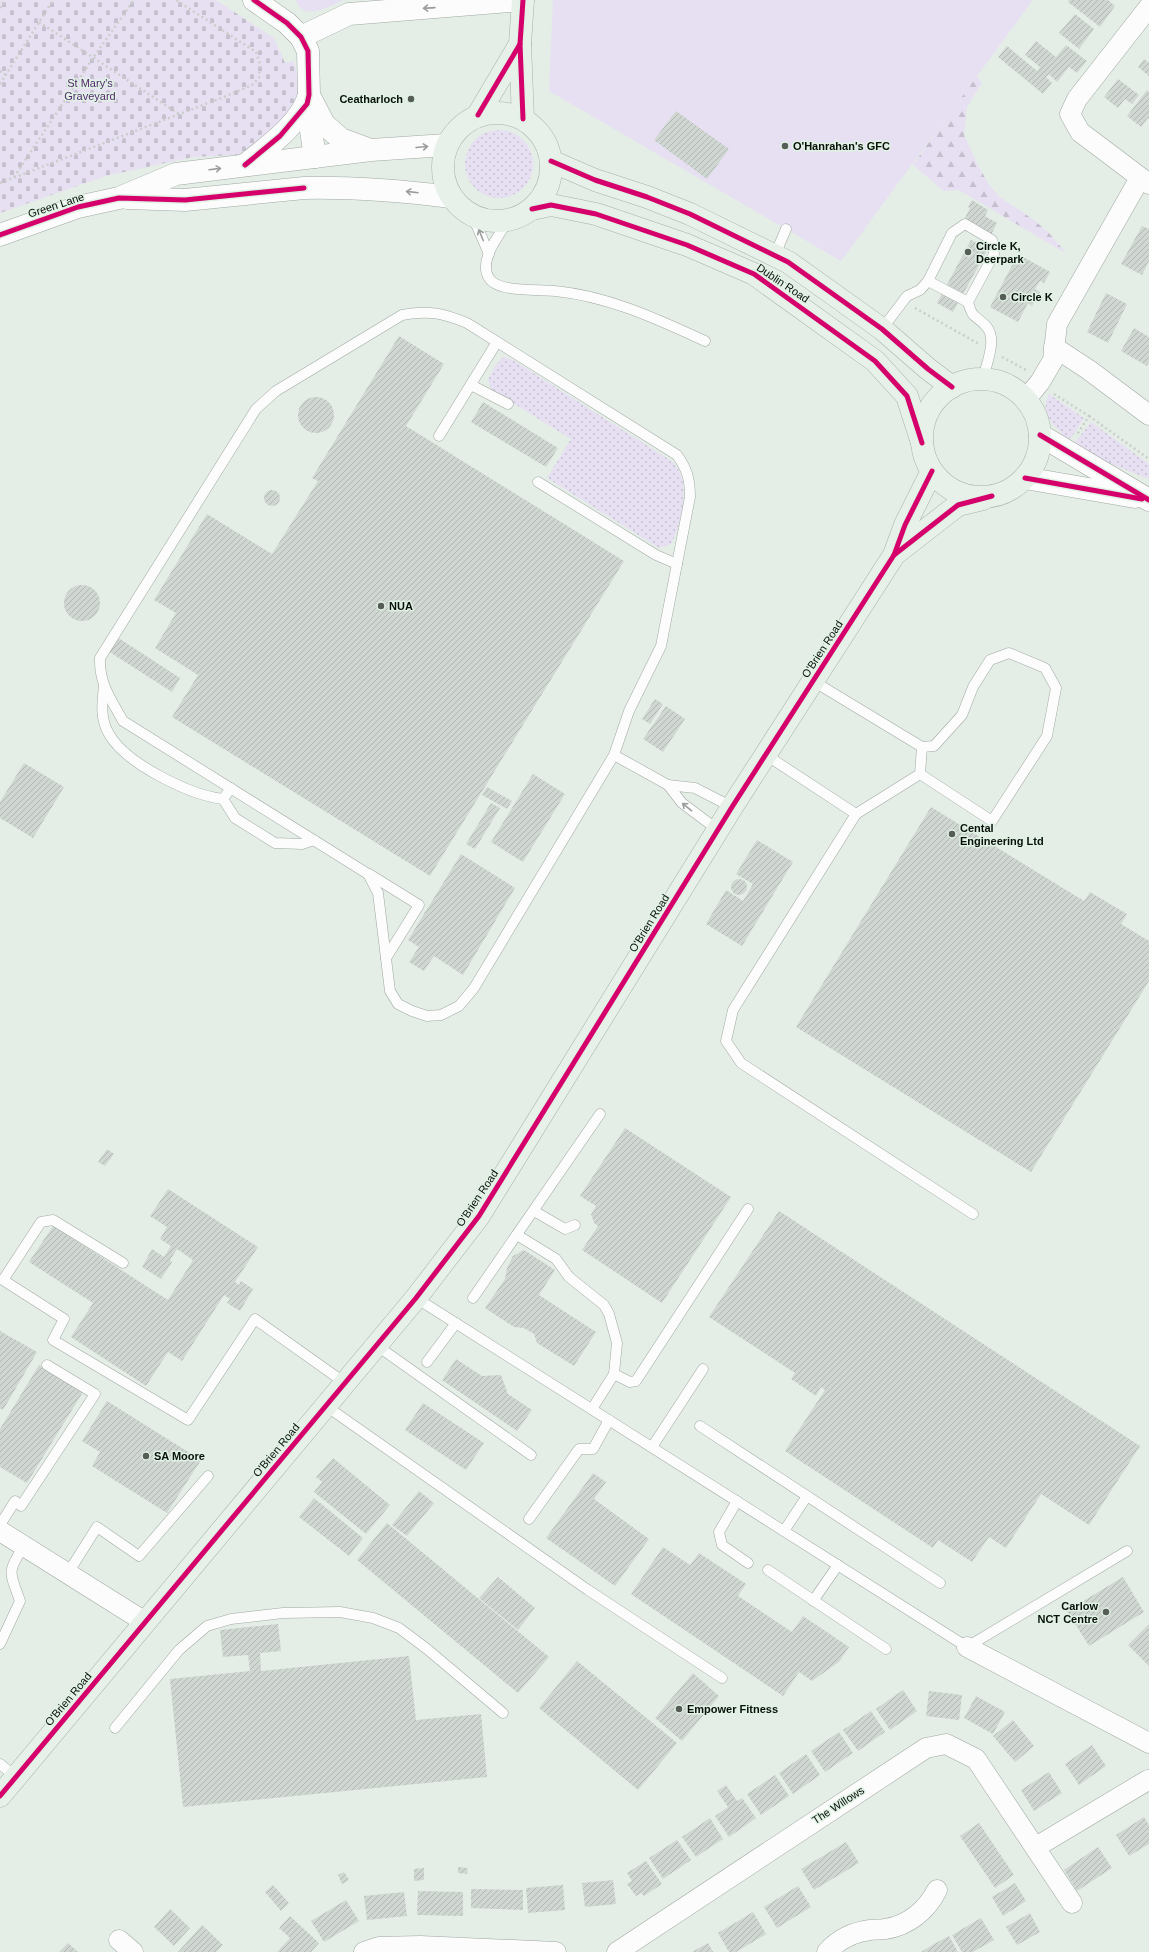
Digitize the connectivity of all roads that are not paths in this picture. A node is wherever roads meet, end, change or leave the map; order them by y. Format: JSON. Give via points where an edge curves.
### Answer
{"nodes":[{"id":1,"x":254,"y":0,"type":"edge"},
{"id":2,"x":523,"y":0,"type":"edge"},
{"id":3,"x":1149,"y":7,"type":"edge"},
{"id":4,"x":301,"y":37,"type":"junction"},
{"id":5,"x":520,"y":44,"type":"junction"},
{"id":6,"x":308,"y":99,"type":"junction"},
{"id":7,"x":478,"y":115,"type":"junction"},
{"id":8,"x":523,"y":119,"type":"junction"},
{"id":9,"x":446,"y":145,"type":"junction"},
{"id":10,"x":371,"y":150,"type":"junction"},
{"id":11,"x":319,"y":157,"type":"junction"},
{"id":12,"x":551,"y":161,"type":"junction"},
{"id":13,"x":245,"y":165,"type":"junction"},
{"id":14,"x":1145,"y":181,"type":"edge"},
{"id":15,"x":323,"y":187,"type":"junction"},
{"id":16,"x":451,"y":197,"type":"junction"},
{"id":17,"x":119,"y":198,"type":"junction"},
{"id":18,"x":532,"y":209,"type":"junction"},
{"id":19,"x":473,"y":217,"type":"junction"},
{"id":20,"x":508,"y":221,"type":"junction"},
{"id":21,"x":786,"y":229,"type":"dead end"},
{"id":22,"x":0,"y":235,"type":"edge"},
{"id":23,"x":489,"y":254,"type":"junction"},
{"id":24,"x":774,"y":255,"type":"junction"},
{"id":25,"x":928,"y":282,"type":"junction"},
{"id":26,"x":968,"y":302,"type":"junction"},
{"id":27,"x":882,"y":329,"type":"junction"},
{"id":28,"x":704,"y":341,"type":"dead end"},
{"id":29,"x":497,"y":342,"type":"junction"},
{"id":30,"x":1054,"y":347,"type":"junction"},
{"id":31,"x":983,"y":379,"type":"junction"},
{"id":32,"x":471,"y":385,"type":"junction"},
{"id":33,"x":952,"y":387,"type":"junction"},
{"id":34,"x":1026,"y":399,"type":"junction"},
{"id":35,"x":508,"y":404,"type":"dead end"},
{"id":36,"x":1149,"y":415,"type":"edge"},
{"id":37,"x":1040,"y":435,"type":"junction"},
{"id":38,"x":439,"y":436,"type":"dead end"},
{"id":39,"x":922,"y":443,"type":"junction"},
{"id":40,"x":932,"y":470,"type":"junction"},
{"id":41,"x":1025,"y":478,"type":"junction"},
{"id":42,"x":538,"y":482,"type":"dead end"},
{"id":43,"x":992,"y":496,"type":"junction"},
{"id":44,"x":1148,"y":500,"type":"edge"},
{"id":45,"x":894,"y":555,"type":"junction"},
{"id":46,"x":677,"y":564,"type":"junction"},
{"id":47,"x":813,"y":681,"type":"junction"},
{"id":48,"x":104,"y":686,"type":"junction"},
{"id":49,"x":922,"y":747,"type":"junction"},
{"id":50,"x":614,"y":755,"type":"junction"},
{"id":51,"x":766,"y":755,"type":"junction"},
{"id":52,"x":920,"y":774,"type":"junction"},
{"id":53,"x":668,"y":785,"type":"junction"},
{"id":54,"x":231,"y":788,"type":"junction"},
{"id":55,"x":223,"y":799,"type":"junction"},
{"id":56,"x":732,"y":807,"type":"junction"},
{"id":57,"x":856,"y":814,"type":"junction"},
{"id":58,"x":718,"y":830,"type":"junction"},
{"id":59,"x":314,"y":840,"type":"junction"},
{"id":60,"x":368,"y":873,"type":"junction"},
{"id":61,"x":386,"y":958,"type":"junction"},
{"id":62,"x":600,"y":1114,"type":"dead end"},
{"id":63,"x":748,"y":1209,"type":"dead end"},
{"id":64,"x":534,"y":1210,"type":"junction"},
{"id":65,"x":973,"y":1214,"type":"dead end"},
{"id":66,"x":574,"y":1224,"type":"dead end"},
{"id":67,"x":518,"y":1235,"type":"junction"},
{"id":68,"x":123,"y":1263,"type":"dead end"},
{"id":69,"x":416,"y":1298,"type":"junction"},
{"id":70,"x":473,"y":1298,"type":"dead end"},
{"id":71,"x":456,"y":1323,"type":"junction"},
{"id":72,"x":376,"y":1346,"type":"junction"},
{"id":73,"x":427,"y":1362,"type":"dead end"},
{"id":74,"x":47,"y":1365,"type":"dead end"},
{"id":75,"x":703,"y":1369,"type":"dead end"},
{"id":76,"x":614,"y":1374,"type":"junction"},
{"id":77,"x":345,"y":1383,"type":"junction"},
{"id":78,"x":326,"y":1406,"type":"junction"},
{"id":79,"x":592,"y":1409,"type":"junction"},
{"id":80,"x":609,"y":1420,"type":"junction"},
{"id":81,"x":700,"y":1426,"type":"dead end"},
{"id":82,"x":652,"y":1448,"type":"junction"},
{"id":83,"x":531,"y":1455,"type":"dead end"},
{"id":84,"x":208,"y":1476,"type":"dead end"},
{"id":85,"x":807,"y":1496,"type":"junction"},
{"id":86,"x":737,"y":1501,"type":"junction"},
{"id":87,"x":529,"y":1519,"type":"dead end"},
{"id":88,"x":0,"y":1525,"type":"edge"},
{"id":89,"x":0,"y":1531,"type":"edge"},
{"id":90,"x":784,"y":1531,"type":"junction"},
{"id":91,"x":24,"y":1546,"type":"junction"},
{"id":92,"x":1127,"y":1551,"type":"dead end"},
{"id":93,"x":748,"y":1563,"type":"dead end"},
{"id":94,"x":838,"y":1565,"type":"junction"},
{"id":95,"x":768,"y":1570,"type":"dead end"},
{"id":96,"x":68,"y":1573,"type":"junction"},
{"id":97,"x":940,"y":1583,"type":"dead end"},
{"id":98,"x":814,"y":1601,"type":"junction"},
{"id":99,"x":146,"y":1622,"type":"junction"},
{"id":100,"x":0,"y":1644,"type":"edge"},
{"id":101,"x":967,"y":1647,"type":"junction"},
{"id":102,"x":886,"y":1649,"type":"dead end"},
{"id":103,"x":722,"y":1678,"type":"dead end"},
{"id":104,"x":503,"y":1713,"type":"dead end"},
{"id":105,"x":115,"y":1728,"type":"dead end"},
{"id":106,"x":1149,"y":1743,"type":"edge"},
{"id":107,"x":8,"y":1771,"type":"edge"},
{"id":108,"x":1148,"y":1780,"type":"dead end"},
{"id":109,"x":0,"y":1796,"type":"edge"},
{"id":110,"x":1036,"y":1847,"type":"junction"},
{"id":111,"x":937,"y":1890,"type":"dead end"},
{"id":112,"x":1072,"y":1903,"type":"dead end"},
{"id":113,"x":364,"y":1952,"type":"edge"},
{"id":114,"x":556,"y":1952,"type":"edge"},
{"id":115,"x":617,"y":1952,"type":"edge"},
{"id":116,"x":827,"y":1952,"type":"edge"}],
"edges":[{"from":1,"to":4,"type":"main road","via":[[287,23]]},
{"from":2,"to":4,"type":"main road","one_way":true,"via":[[350,14]]},
{"from":2,"to":5,"type":"main road"},
{"from":3,"to":14,"type":"street","via":[[1077,99],[1070,114],[1080,132]]},
{"from":4,"to":6,"type":"main road","via":[[308,51]]},
{"from":5,"to":7,"type":"main road"},
{"from":5,"to":8,"type":"main road"},
{"from":6,"to":10,"type":"main road","via":[[324,124],[341,139]]},
{"from":6,"to":11,"type":"main road"},
{"from":6,"to":13,"type":"main road","via":[[280,136]]},
{"from":7,"to":8,"type":"main road","via":[[501,113]]},
{"from":7,"to":9,"type":"main road","via":[[454,132]]},
{"from":8,"to":12,"type":"main road","via":[[537,129],[546,144]]},
{"from":10,"to":9,"type":"main road","one_way":true},
{"from":9,"to":16,"type":"main road","via":[[442,163],[443,180]]},
{"from":10,"to":11,"type":"main road"},
{"from":11,"to":13,"type":"main road"},
{"from":11,"to":15,"type":"main road"},
{"from":12,"to":18,"type":"main road","via":[[550,179],[543,196]]},
{"from":12,"to":24,"type":"main road","name":"Dublin Road","via":[[595,180],[690,214]]},
{"from":17,"to":13,"type":"main road","one_way":true,"via":[[176,174]]},
{"from":14,"to":30,"type":"street","via":[[1057,324]]},
{"from":16,"to":15,"type":"main road","one_way":true,"via":[[385,189]]},
{"from":15,"to":17,"type":"main road","via":[[185,200]]},
{"from":16,"to":19,"type":"main road"},
{"from":17,"to":22,"type":"main road","name":"Green Lane","via":[[78,207]]},
{"from":18,"to":20,"type":"main road"},
{"from":18,"to":39,"type":"main road","name":"Dublin Road","via":[[551,205],[596,214],[688,245],[754,274],[875,361],[907,396]]},
{"from":19,"to":20,"type":"main road","via":[[490,222]]},
{"from":23,"to":19,"type":"lane","one_way":true},
{"from":20,"to":23,"type":"lane"},
{"from":21,"to":24,"type":"lane"},
{"from":23,"to":28,"type":"lane","via":[[485,270],[490,280],[500,287],[571,292],[626,307]]},
{"from":24,"to":27,"type":"main road","name":"Dublin Road","via":[[788,262]]},
{"from":25,"to":26,"type":"lane"},
{"from":25,"to":26,"type":"lane","via":[[952,233],[964,224],[992,240],[994,254]]},
{"from":25,"to":27,"type":"lane","via":[[920,290],[907,296]]},
{"from":26,"to":31,"type":"lane","via":[[972,315],[987,326],[993,338]]},
{"from":27,"to":33,"type":"main road","name":"Dublin Road"},
{"from":29,"to":32,"type":"lane"},
{"from":29,"to":46,"type":"lane","via":[[677,455],[686,468],[690,481],[690,497]]},
{"from":29,"to":48,"type":"lane","via":[[467,323],[444,314],[418,312],[402,315],[276,391],[256,409],[100,658],[99,673]]},
{"from":30,"to":34,"type":"street","via":[[1053,360]]},
{"from":30,"to":36,"type":"street"},
{"from":31,"to":33,"type":"main road","via":[[967,381]]},
{"from":31,"to":34,"type":"main road","via":[[999,382],[1014,389]]},
{"from":32,"to":35,"type":"lane"},
{"from":32,"to":38,"type":"lane"},
{"from":33,"to":39,"type":"main road","via":[[939,397],[929,410],[923,426]]},
{"from":34,"to":37,"type":"main road","via":[[1036,418]]},
{"from":37,"to":41,"type":"main road","via":[[1034,465]]},
{"from":37,"to":44,"type":"main road"},
{"from":39,"to":40,"type":"main road","via":[[925,457]]},
{"from":40,"to":43,"type":"main road","via":[[943,484],[958,493],[975,497]]},
{"from":40,"to":45,"type":"main road","name":"O'Brien Road","via":[[905,525]]},
{"from":41,"to":43,"type":"main road","via":[[1010,490]]},
{"from":41,"to":44,"type":"main road"},
{"from":42,"to":46,"type":"lane","via":[[656,555]]},
{"from":43,"to":45,"type":"main road","name":"O'Brien Road","via":[[958,505]]},
{"from":45,"to":47,"type":"main road","name":"O'Brien Road"},
{"from":46,"to":50,"type":"lane","via":[[661,646],[629,711]]},
{"from":47,"to":49,"type":"lane"},
{"from":47,"to":51,"type":"main road","name":"O'Brien Road"},
{"from":48,"to":54,"type":"lane","via":[[123,720]]},
{"from":48,"to":55,"type":"lane","via":[[101,710],[108,734],[122,750],[155,774],[207,797]]},
{"from":49,"to":52,"type":"lane"},
{"from":49,"to":52,"type":"lane","via":[[934,746],[962,715],[973,687],[990,660],[1009,652],[1045,668],[1056,688],[1047,736],[992,821]]},
{"from":50,"to":53,"type":"lane"},
{"from":50,"to":61,"type":"lane","via":[[474,988],[459,1006],[441,1015],[427,1016],[398,1004],[390,991]]},
{"from":51,"to":56,"type":"main road","name":"O'Brien Road"},
{"from":51,"to":57,"type":"lane"},
{"from":52,"to":57,"type":"lane"},
{"from":53,"to":56,"type":"lane","via":[[695,788]]},
{"from":58,"to":53,"type":"lane","one_way":true,"via":[[682,803]]},
{"from":54,"to":55,"type":"lane"},
{"from":54,"to":59,"type":"lane"},
{"from":55,"to":59,"type":"lane","via":[[235,818],[275,843],[302,844]]},
{"from":56,"to":58,"type":"main road","name":"O'Brien Road"},
{"from":57,"to":65,"type":"lane","via":[[733,1010],[726,1041],[741,1063]]},
{"from":58,"to":69,"type":"main road","name":"O'Brien Road","via":[[479,1216]]},
{"from":59,"to":60,"type":"lane"},
{"from":60,"to":61,"type":"lane","via":[[378,893]]},
{"from":60,"to":61,"type":"lane","via":[[419,905]]},
{"from":62,"to":64,"type":"lane"},
{"from":63,"to":76,"type":"lane","via":[[636,1381],[630,1382]]},
{"from":64,"to":66,"type":"lane","via":[[565,1229]]},
{"from":64,"to":67,"type":"lane"},
{"from":67,"to":70,"type":"lane"},
{"from":67,"to":76,"type":"lane","via":[[556,1259],[569,1277],[604,1305],[617,1343]]},
{"from":68,"to":77,"type":"lane","via":[[53,1220],[40,1222],[3,1280],[64,1319],[53,1340],[188,1420],[255,1319]]},
{"from":69,"to":71,"type":"lane"},
{"from":69,"to":72,"type":"main road","name":"O'Brien Road"},
{"from":71,"to":73,"type":"lane"},
{"from":71,"to":79,"type":"lane"},
{"from":72,"to":77,"type":"main road","name":"O'Brien Road"},
{"from":72,"to":83,"type":"lane"},
{"from":74,"to":88,"type":"lane","via":[[95,1394],[21,1506],[15,1501]]},
{"from":75,"to":82,"type":"lane"},
{"from":76,"to":79,"type":"lane"},
{"from":77,"to":78,"type":"main road","name":"O'Brien Road"},
{"from":78,"to":99,"type":"main road","name":"O'Brien Road"},
{"from":78,"to":103,"type":"lane","via":[[588,1590]]},
{"from":79,"to":80,"type":"lane"},
{"from":80,"to":82,"type":"lane"},
{"from":80,"to":87,"type":"lane","via":[[593,1449],[579,1449]]},
{"from":81,"to":85,"type":"lane"},
{"from":82,"to":86,"type":"lane"},
{"from":84,"to":96,"type":"lane","via":[[139,1556],[97,1527]]},
{"from":85,"to":90,"type":"lane"},
{"from":85,"to":97,"type":"lane"},
{"from":86,"to":90,"type":"lane"},
{"from":86,"to":93,"type":"lane","via":[[719,1532],[722,1545]]},
{"from":89,"to":91,"type":"street"},
{"from":90,"to":94,"type":"lane"},
{"from":91,"to":96,"type":"street"},
{"from":91,"to":100,"type":"lane","via":[[10,1571],[20,1601]]},
{"from":92,"to":101,"type":"lane"},
{"from":94,"to":98,"type":"lane"},
{"from":94,"to":101,"type":"lane"},
{"from":95,"to":98,"type":"lane"},
{"from":96,"to":99,"type":"street"},
{"from":98,"to":102,"type":"lane"},
{"from":99,"to":107,"type":"main road","name":"O'Brien Road"},
{"from":101,"to":106,"type":"street"},
{"from":104,"to":105,"type":"lane","via":[[399,1628],[373,1618],[340,1612],[284,1613],[231,1619],[207,1626],[179,1650]]},
{"from":107,"to":109,"type":"main road","name":"O'Brien Road"},
{"from":108,"to":110,"type":"street"},
{"from":110,"to":112,"type":"street","name":"The Willows"},
{"from":110,"to":115,"type":"street","name":"The Willows","via":[[976,1759],[946,1744],[929,1746]]},
{"from":111,"to":116,"type":"street","via":[[923,1911],[904,1922],[886,1929],[868,1930],[848,1936]]},
{"from":113,"to":114,"type":"street","via":[[374,1948],[409,1946]]}]}
